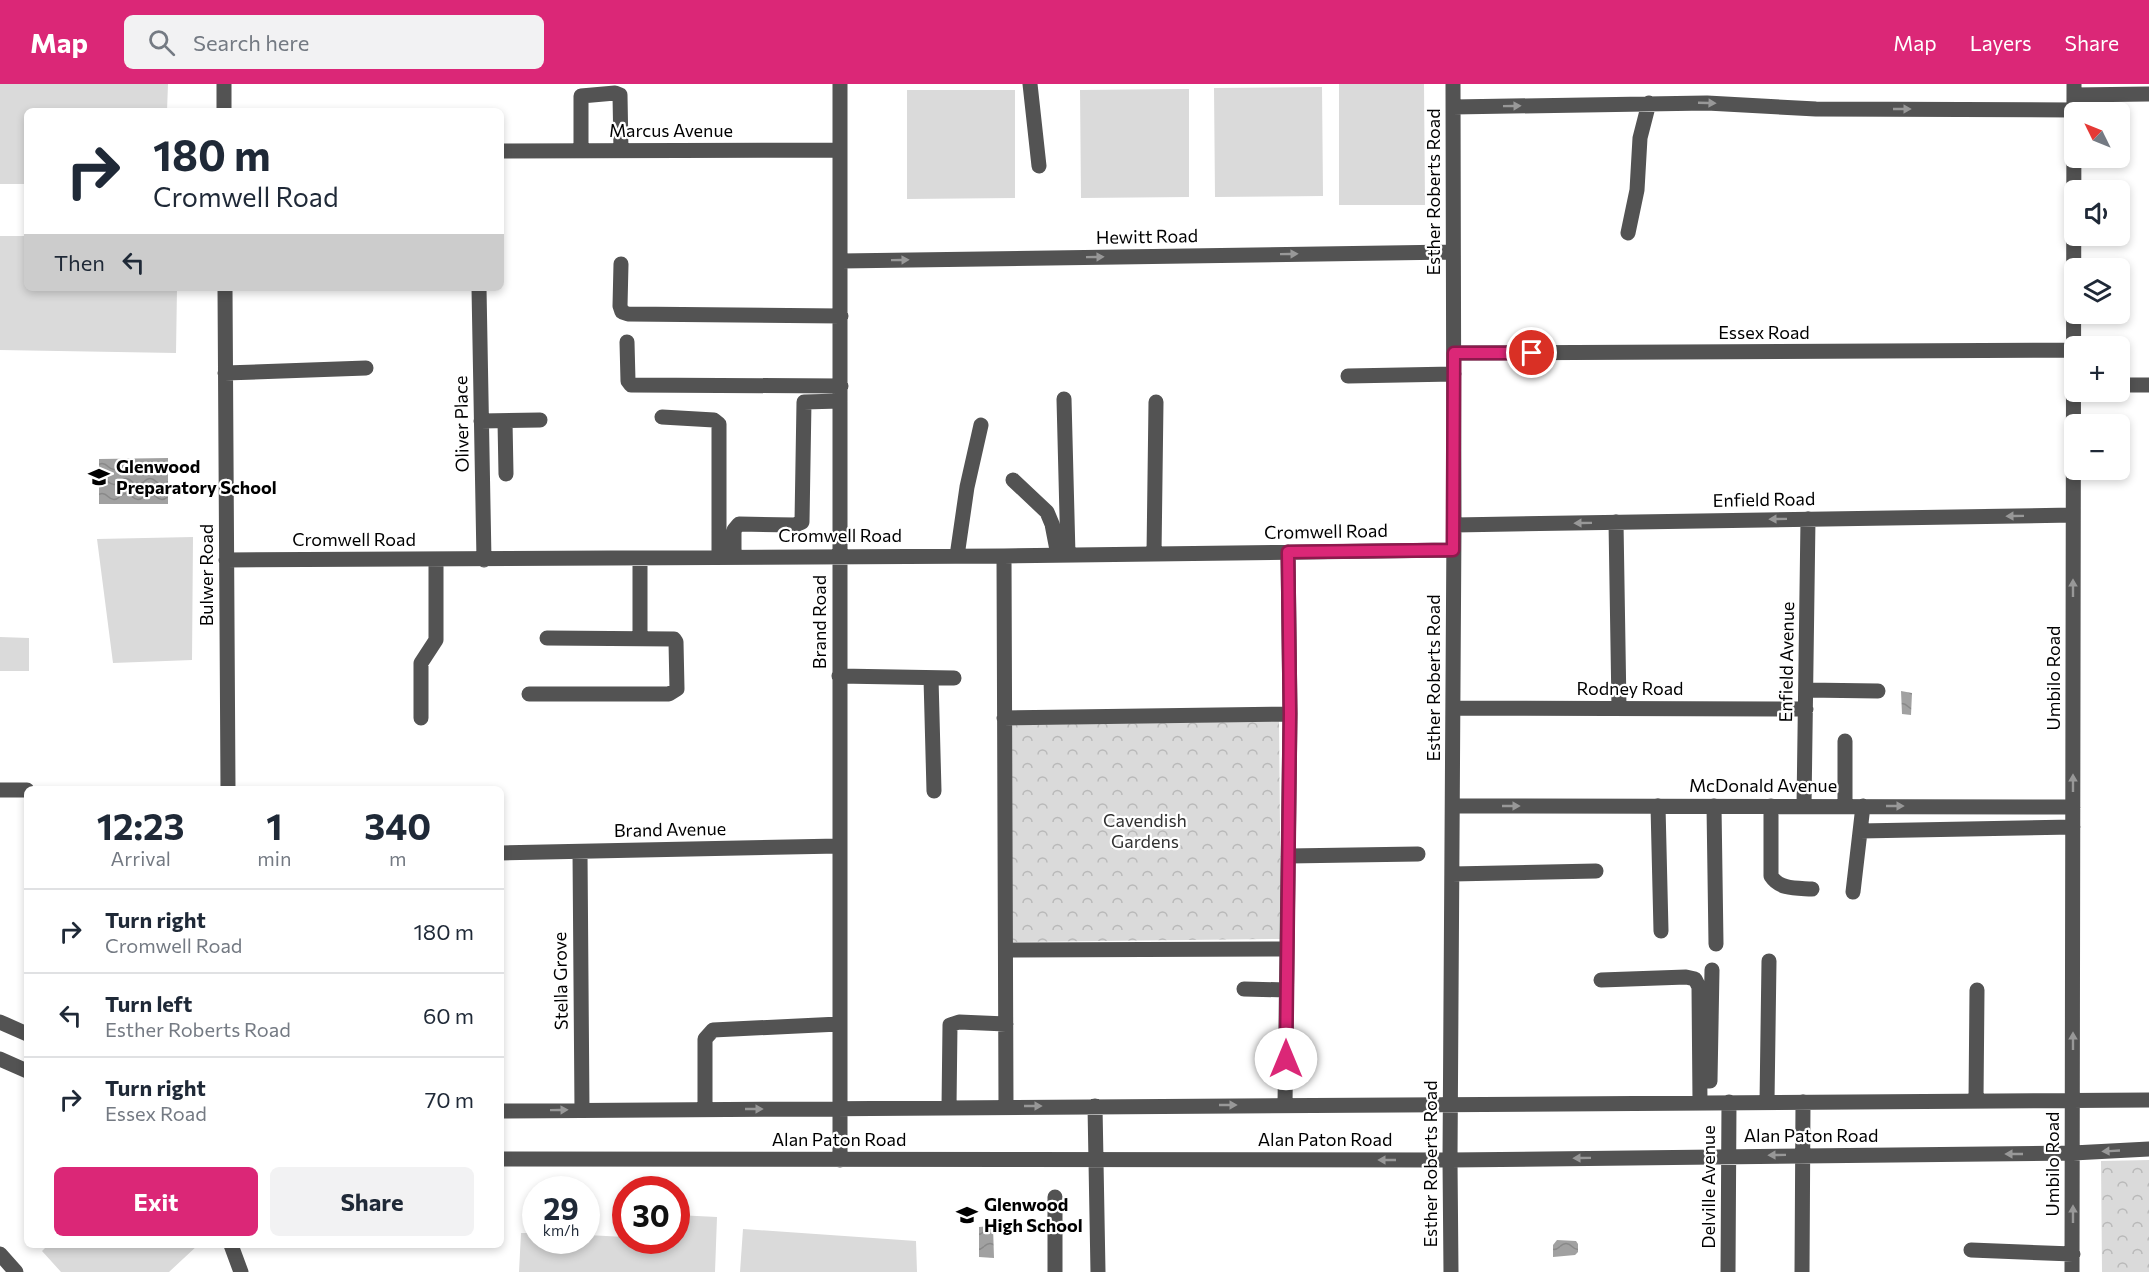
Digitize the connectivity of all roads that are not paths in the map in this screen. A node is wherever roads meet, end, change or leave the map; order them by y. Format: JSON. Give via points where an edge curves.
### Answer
{"nodes":[{"id":1,"x":224,"y":84,"type":"edge"},
{"id":2,"x":840,"y":84,"type":"edge"},
{"id":3,"x":1030,"y":84,"type":"edge"},
{"id":4,"x":1453,"y":84,"type":"edge"},
{"id":5,"x":2149,"y":94,"type":"edge"},
{"id":6,"x":2074,"y":96,"type":"edge"},
{"id":7,"x":1649,"y":103,"type":"junction"},
{"id":8,"x":1453,"y":107,"type":"junction"},
{"id":9,"x":224,"y":108,"type":"edge"},
{"id":10,"x":840,"y":150,"type":"junction"},
{"id":11,"x":504,"y":151,"type":"edge"},
{"id":12,"x":581,"y":151,"type":"junction"},
{"id":13,"x":621,"y":151,"type":"junction"},
{"id":14,"x":1039,"y":166,"type":"dead end"},
{"id":15,"x":1628,"y":233,"type":"dead end"},
{"id":16,"x":1453,"y":252,"type":"junction"},
{"id":17,"x":841,"y":261,"type":"junction"},
{"id":18,"x":621,"y":264,"type":"dead end"},
{"id":19,"x":225,"y":291,"type":"edge"},
{"id":20,"x":479,"y":291,"type":"edge"},
{"id":21,"x":841,"y":316,"type":"junction"},
{"id":22,"x":2074,"y":336,"type":"edge"},
{"id":23,"x":627,"y":342,"type":"dead end"},
{"id":24,"x":2064,"y":350,"type":"edge"},
{"id":25,"x":1454,"y":353,"type":"junction"},
{"id":26,"x":366,"y":368,"type":"dead end"},
{"id":27,"x":225,"y":374,"type":"junction"},
{"id":28,"x":1454,"y":374,"type":"junction"},
{"id":29,"x":1348,"y":376,"type":"dead end"},
{"id":30,"x":2130,"y":385,"type":"edge"},
{"id":31,"x":2149,"y":385,"type":"edge"},
{"id":32,"x":841,"y":394,"type":"junction"},
{"id":33,"x":1064,"y":399,"type":"dead end"},
{"id":34,"x":1156,"y":402,"type":"dead end"},
{"id":35,"x":2074,"y":402,"type":"edge"},
{"id":36,"x":662,"y":417,"type":"dead end"},
{"id":37,"x":540,"y":420,"type":"dead end"},
{"id":38,"x":481,"y":421,"type":"junction"},
{"id":39,"x":505,"y":421,"type":"junction"},
{"id":40,"x":981,"y":425,"type":"dead end"},
{"id":41,"x":506,"y":474,"type":"dead end"},
{"id":42,"x":1013,"y":480,"type":"dead end"},
{"id":43,"x":2073,"y":515,"type":"junction"},
{"id":44,"x":1808,"y":519,"type":"junction"},
{"id":45,"x":1616,"y":522,"type":"junction"},
{"id":46,"x":1454,"y":525,"type":"junction"},
{"id":47,"x":1453,"y":550,"type":"junction"},
{"id":48,"x":1288,"y":552,"type":"junction"},
{"id":49,"x":1154,"y":554,"type":"junction"},
{"id":50,"x":839,"y":555,"type":"junction"},
{"id":51,"x":1063,"y":555,"type":"junction"},
{"id":52,"x":957,"y":556,"type":"junction"},
{"id":53,"x":1004,"y":556,"type":"junction"},
{"id":54,"x":727,"y":557,"type":"junction"},
{"id":55,"x":640,"y":558,"type":"junction"},
{"id":56,"x":226,"y":560,"type":"junction"},
{"id":57,"x":436,"y":560,"type":"junction"},
{"id":58,"x":484,"y":560,"type":"junction"},
{"id":59,"x":640,"y":637,"type":"junction"},
{"id":60,"x":547,"y":638,"type":"dead end"},
{"id":61,"x":839,"y":676,"type":"junction"},
{"id":62,"x":931,"y":678,"type":"junction"},
{"id":63,"x":954,"y":678,"type":"dead end"},
{"id":64,"x":1806,"y":690,"type":"junction"},
{"id":65,"x":1878,"y":691,"type":"dead end"},
{"id":66,"x":529,"y":694,"type":"dead end"},
{"id":67,"x":1453,"y":708,"type":"junction"},
{"id":68,"x":1618,"y":708,"type":"junction"},
{"id":69,"x":1806,"y":709,"type":"junction"},
{"id":70,"x":1290,"y":714,"type":"junction"},
{"id":71,"x":421,"y":718,"type":"dead end"},
{"id":72,"x":1004,"y":718,"type":"junction"},
{"id":73,"x":1845,"y":741,"type":"dead end"},
{"id":74,"x":228,"y":786,"type":"edge"},
{"id":75,"x":0,"y":790,"type":"edge"},
{"id":76,"x":24,"y":790,"type":"edge"},
{"id":77,"x":934,"y":791,"type":"dead end"},
{"id":78,"x":1453,"y":806,"type":"junction"},
{"id":79,"x":1658,"y":806,"type":"junction"},
{"id":80,"x":1714,"y":806,"type":"junction"},
{"id":81,"x":1771,"y":806,"type":"junction"},
{"id":82,"x":1804,"y":806,"type":"junction"},
{"id":83,"x":1845,"y":806,"type":"junction"},
{"id":84,"x":1863,"y":806,"type":"junction"},
{"id":85,"x":2073,"y":807,"type":"junction"},
{"id":86,"x":2073,"y":827,"type":"junction"},
{"id":87,"x":1860,"y":831,"type":"junction"},
{"id":88,"x":839,"y":846,"type":"junction"},
{"id":89,"x":579,"y":852,"type":"junction"},
{"id":90,"x":504,"y":853,"type":"edge"},
{"id":91,"x":1418,"y":854,"type":"dead end"},
{"id":92,"x":1288,"y":856,"type":"junction"},
{"id":93,"x":1596,"y":871,"type":"dead end"},
{"id":94,"x":1452,"y":874,"type":"junction"},
{"id":95,"x":1812,"y":889,"type":"dead end"},
{"id":96,"x":1853,"y":892,"type":"dead end"},
{"id":97,"x":1661,"y":932,"type":"dead end"},
{"id":98,"x":1716,"y":944,"type":"dead end"},
{"id":99,"x":1286,"y":949,"type":"junction"},
{"id":100,"x":1006,"y":950,"type":"junction"},
{"id":101,"x":1769,"y":961,"type":"dead end"},
{"id":102,"x":1712,"y":970,"type":"dead end"},
{"id":103,"x":1601,"y":980,"type":"dead end"},
{"id":104,"x":1244,"y":989,"type":"dead end"},
{"id":105,"x":1286,"y":990,"type":"junction"},
{"id":106,"x":1977,"y":990,"type":"dead end"},
{"id":107,"x":0,"y":1022,"type":"edge"},
{"id":108,"x":839,"y":1024,"type":"junction"},
{"id":109,"x":1006,"y":1024,"type":"junction"},
{"id":110,"x":24,"y":1033,"type":"edge"},
{"id":111,"x":0,"y":1059,"type":"edge"},
{"id":112,"x":24,"y":1070,"type":"edge"},
{"id":113,"x":2073,"y":1100,"type":"junction"},
{"id":114,"x":2149,"y":1100,"type":"edge"},
{"id":115,"x":1976,"y":1101,"type":"junction"},
{"id":116,"x":1705,"y":1102,"type":"junction"},
{"id":117,"x":1729,"y":1102,"type":"junction"},
{"id":118,"x":1767,"y":1102,"type":"junction"},
{"id":119,"x":1803,"y":1102,"type":"junction"},
{"id":120,"x":1450,"y":1103,"type":"junction"},
{"id":121,"x":1286,"y":1105,"type":"junction"},
{"id":122,"x":1006,"y":1106,"type":"junction"},
{"id":123,"x":1095,"y":1106,"type":"junction"},
{"id":124,"x":949,"y":1107,"type":"junction"},
{"id":125,"x":839,"y":1108,"type":"junction"},
{"id":126,"x":705,"y":1109,"type":"junction"},
{"id":127,"x":582,"y":1110,"type":"junction"},
{"id":128,"x":504,"y":1111,"type":"edge"},
{"id":129,"x":2149,"y":1149,"type":"edge"},
{"id":130,"x":2073,"y":1153,"type":"junction"},
{"id":131,"x":1802,"y":1155,"type":"junction"},
{"id":132,"x":1728,"y":1156,"type":"junction"},
{"id":133,"x":504,"y":1159,"type":"edge"},
{"id":134,"x":840,"y":1160,"type":"junction"},
{"id":135,"x":1096,"y":1160,"type":"junction"},
{"id":136,"x":1450,"y":1160,"type":"junction"},
{"id":137,"x":1055,"y":1197,"type":"dead end"},
{"id":138,"x":232,"y":1248,"type":"edge"},
{"id":139,"x":239,"y":1248,"type":"edge"},
{"id":140,"x":1971,"y":1250,"type":"dead end"},
{"id":141,"x":0,"y":1254,"type":"edge"},
{"id":142,"x":2073,"y":1254,"type":"junction"},
{"id":143,"x":16,"y":1272,"type":"edge"},
{"id":144,"x":242,"y":1272,"type":"edge"},
{"id":145,"x":1055,"y":1272,"type":"edge"},
{"id":146,"x":1098,"y":1272,"type":"edge"},
{"id":147,"x":1452,"y":1272,"type":"edge"},
{"id":148,"x":1728,"y":1272,"type":"edge"},
{"id":149,"x":1802,"y":1272,"type":"edge"},
{"id":150,"x":2072,"y":1272,"type":"edge"}],
"edges":[{"from":1,"to":9,"type":"street"},
{"from":2,"to":10,"type":"street","name":"Brand Road"},
{"from":3,"to":14,"type":"street"},
{"from":4,"to":8,"type":"street","name":"Esther Roberts Road"},
{"from":5,"to":6,"type":"street"},
{"from":7,"to":6,"type":"street","one_way":true,"via":[[1816,109]]},
{"from":6,"to":22,"type":"street","name":"Umbilo Road"},
{"from":8,"to":7,"type":"street","one_way":true},
{"from":7,"to":15,"type":"street","via":[[1640,138],[1637,190]]},
{"from":8,"to":16,"type":"street","name":"Esther Roberts Road"},
{"from":10,"to":13,"type":"street","name":"Marcus Avenue"},
{"from":10,"to":17,"type":"street","name":"Brand Road"},
{"from":11,"to":12,"type":"street","name":"Marcus Avenue"},
{"from":12,"to":13,"type":"street","name":"Marcus Avenue"},
{"from":12,"to":13,"type":"street","via":[[581,96],[615,93],[620,95]]},
{"from":17,"to":16,"type":"street","name":"Hewitt Road","one_way":true},
{"from":16,"to":25,"type":"street","name":"Esther Roberts Road"},
{"from":17,"to":21,"type":"street","name":"Brand Road"},
{"from":18,"to":21,"type":"street","via":[[620,306],[628,314]]},
{"from":19,"to":27,"type":"street","name":"Bulwer Road"},
{"from":20,"to":38,"type":"street","name":"Oliver Place"},
{"from":21,"to":32,"type":"street","name":"Brand Road"},
{"from":23,"to":32,"type":"street","via":[[628,381],[634,385]]},
{"from":24,"to":25,"type":"street","name":"Essex Road"},
{"from":25,"to":28,"type":"street","name":"Esther Roberts Road"},
{"from":26,"to":27,"type":"street"},
{"from":27,"to":56,"type":"street","name":"Bulwer Road"},
{"from":28,"to":29,"type":"street"},
{"from":28,"to":46,"type":"street","name":"Esther Roberts Road"},
{"from":30,"to":31,"type":"street"},
{"from":32,"to":50,"type":"street","name":"Brand Road"},
{"from":32,"to":54,"type":"street","via":[[804,402],[802,522],[739,524]]},
{"from":33,"to":51,"type":"street"},
{"from":34,"to":49,"type":"street"},
{"from":35,"to":43,"type":"street","name":"Umbilo Road"},
{"from":36,"to":54,"type":"street","via":[[714,420],[719,424]]},
{"from":37,"to":39,"type":"street"},
{"from":38,"to":39,"type":"street"},
{"from":38,"to":58,"type":"street","name":"Oliver Place"},
{"from":39,"to":41,"type":"street"},
{"from":40,"to":52,"type":"street"},
{"from":42,"to":51,"type":"street","via":[[1047,512]]},
{"from":43,"to":44,"type":"street","name":"Enfield Road","one_way":true},
{"from":85,"to":43,"type":"street","name":"Umbilo Road","one_way":true},
{"from":44,"to":45,"type":"street","name":"Enfield Road","one_way":true},
{"from":44,"to":64,"type":"street","name":"Enfield Avenue"},
{"from":45,"to":46,"type":"street","name":"Enfield Road","one_way":true},
{"from":45,"to":68,"type":"street"},
{"from":46,"to":47,"type":"street","name":"Esther Roberts Road"},
{"from":47,"to":48,"type":"street","name":"Cromwell Road"},
{"from":47,"to":67,"type":"street","name":"Esther Roberts Road"},
{"from":48,"to":49,"type":"street","name":"Cromwell Road"},
{"from":48,"to":70,"type":"street"},
{"from":49,"to":51,"type":"street","name":"Cromwell Road"},
{"from":50,"to":52,"type":"street","name":"Cromwell Road"},
{"from":50,"to":54,"type":"street","name":"Cromwell Road"},
{"from":50,"to":61,"type":"street","name":"Brand Road"},
{"from":51,"to":53,"type":"street","name":"Cromwell Road"},
{"from":52,"to":53,"type":"street","name":"Cromwell Road"},
{"from":53,"to":72,"type":"street"},
{"from":54,"to":55,"type":"street","name":"Cromwell Road"},
{"from":55,"to":58,"type":"street","name":"Cromwell Road"},
{"from":55,"to":59,"type":"street"},
{"from":56,"to":57,"type":"street","name":"Cromwell Road"},
{"from":56,"to":74,"type":"street","name":"Bulwer Road"},
{"from":57,"to":58,"type":"street","name":"Cromwell Road"},
{"from":57,"to":71,"type":"street","via":[[436,640],[421,663]]},
{"from":59,"to":60,"type":"street"},
{"from":59,"to":66,"type":"street","via":[[676,640],[677,689],[673,693]]},
{"from":61,"to":62,"type":"street"},
{"from":61,"to":88,"type":"street","name":"Brand Road"},
{"from":62,"to":63,"type":"street"},
{"from":62,"to":77,"type":"street"},
{"from":64,"to":65,"type":"street"},
{"from":64,"to":69,"type":"street","name":"Enfield Avenue"},
{"from":67,"to":68,"type":"street","name":"Rodney Road"},
{"from":67,"to":78,"type":"street","name":"Esther Roberts Road"},
{"from":68,"to":69,"type":"street","name":"Rodney Road"},
{"from":69,"to":82,"type":"street","name":"Enfield Avenue"},
{"from":70,"to":72,"type":"street"},
{"from":70,"to":92,"type":"street"},
{"from":72,"to":100,"type":"street"},
{"from":73,"to":83,"type":"street"},
{"from":75,"to":76,"type":"street"},
{"from":78,"to":79,"type":"street","name":"McDonald Avenue","one_way":true},
{"from":78,"to":94,"type":"street","name":"Esther Roberts Road"},
{"from":79,"to":80,"type":"street","name":"McDonald Avenue"},
{"from":79,"to":97,"type":"street"},
{"from":80,"to":81,"type":"street","name":"McDonald Avenue"},
{"from":80,"to":98,"type":"street"},
{"from":81,"to":82,"type":"street","name":"McDonald Avenue"},
{"from":81,"to":95,"type":"street","via":[[1771,876],[1783,887]]},
{"from":82,"to":83,"type":"street","name":"McDonald Avenue"},
{"from":83,"to":84,"type":"street","name":"McDonald Avenue"},
{"from":84,"to":85,"type":"street","name":"McDonald Avenue","one_way":true},
{"from":84,"to":87,"type":"street"},
{"from":85,"to":86,"type":"street","name":"Umbilo Road"},
{"from":86,"to":87,"type":"street"},
{"from":113,"to":86,"type":"street","name":"Umbilo Road","one_way":true},
{"from":87,"to":96,"type":"street"},
{"from":88,"to":89,"type":"street","name":"Brand Avenue"},
{"from":88,"to":108,"type":"street","name":"Brand Road"},
{"from":89,"to":90,"type":"street","name":"Brand Avenue"},
{"from":89,"to":127,"type":"street","name":"Stella Grove"},
{"from":91,"to":92,"type":"street"},
{"from":92,"to":99,"type":"street"},
{"from":93,"to":94,"type":"street"},
{"from":94,"to":120,"type":"street","name":"Esther Roberts Road"},
{"from":99,"to":100,"type":"street"},
{"from":99,"to":105,"type":"street"},
{"from":100,"to":109,"type":"street"},
{"from":101,"to":118,"type":"street"},
{"from":102,"to":116,"type":"street"},
{"from":103,"to":116,"type":"street","via":[[1695,979],[1699,987]]},
{"from":104,"to":105,"type":"street"},
{"from":105,"to":121,"type":"street"},
{"from":106,"to":115,"type":"street"},
{"from":107,"to":110,"type":"street"},
{"from":108,"to":125,"type":"street","name":"Brand Road"},
{"from":108,"to":126,"type":"street","via":[[713,1030],[705,1039]]},
{"from":109,"to":122,"type":"street"},
{"from":109,"to":124,"type":"street","via":[[950,1025]]},
{"from":111,"to":112,"type":"street"},
{"from":113,"to":114,"type":"street","name":"Alan Paton Road"},
{"from":113,"to":115,"type":"street","name":"Alan Paton Road"},
{"from":113,"to":130,"type":"street","name":"Umbilo Road"},
{"from":115,"to":119,"type":"street","name":"Alan Paton Road"},
{"from":116,"to":117,"type":"street","name":"Alan Paton Road"},
{"from":116,"to":120,"type":"street","name":"Alan Paton Road"},
{"from":117,"to":118,"type":"street","name":"Alan Paton Road"},
{"from":117,"to":132,"type":"street","name":"Delville Avenue"},
{"from":118,"to":119,"type":"street","name":"Alan Paton Road"},
{"from":119,"to":131,"type":"street"},
{"from":120,"to":121,"type":"street","name":"Alan Paton Road"},
{"from":120,"to":136,"type":"street","name":"Esther Roberts Road"},
{"from":123,"to":121,"type":"street","name":"Alan Paton Road","one_way":true},
{"from":122,"to":123,"type":"street","name":"Alan Paton Road","one_way":true},
{"from":122,"to":124,"type":"street","name":"Alan Paton Road"},
{"from":123,"to":135,"type":"street"},
{"from":124,"to":125,"type":"street","name":"Alan Paton Road"},
{"from":126,"to":125,"type":"street","name":"Alan Paton Road","one_way":true},
{"from":125,"to":134,"type":"street","name":"Brand Road"},
{"from":126,"to":127,"type":"street","name":"Alan Paton Road"},
{"from":128,"to":127,"type":"street","name":"Alan Paton Road","one_way":true},
{"from":129,"to":130,"type":"street","name":"Alan Paton Road","one_way":true},
{"from":130,"to":131,"type":"street","name":"Alan Paton Road","one_way":true},
{"from":142,"to":130,"type":"street","name":"Umbilo Road","one_way":true},
{"from":131,"to":132,"type":"street","name":"Alan Paton Road","one_way":true},
{"from":131,"to":149,"type":"street"},
{"from":132,"to":136,"type":"street","name":"Alan Paton Road","one_way":true},
{"from":132,"to":148,"type":"street","name":"Delville Avenue"},
{"from":133,"to":134,"type":"street","name":"Alan Paton Road"},
{"from":134,"to":135,"type":"street","name":"Alan Paton Road"},
{"from":136,"to":135,"type":"street","name":"Alan Paton Road","one_way":true},
{"from":135,"to":146,"type":"street"},
{"from":136,"to":147,"type":"street","name":"Esther Roberts Road"},
{"from":137,"to":145,"type":"street"},
{"from":138,"to":144,"type":"street"},
{"from":139,"to":144,"type":"street"},
{"from":140,"to":142,"type":"street"},
{"from":141,"to":143,"type":"street"},
{"from":142,"to":150,"type":"street","name":"Umbilo Road"}]}
